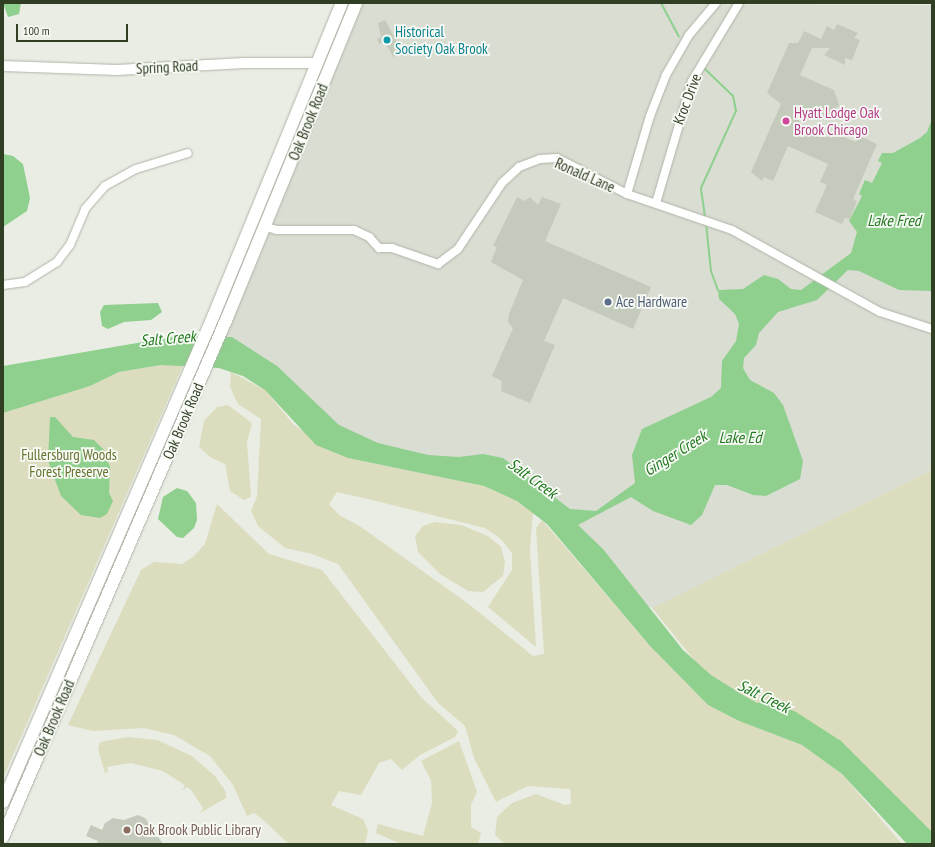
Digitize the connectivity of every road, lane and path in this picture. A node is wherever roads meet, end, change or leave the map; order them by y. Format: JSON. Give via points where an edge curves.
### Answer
{"nodes":[{"id":1,"x":342,"y":3,"type":"edge"},
{"id":2,"x":356,"y":3,"type":"edge"},
{"id":3,"x":716,"y":3,"type":"edge"},
{"id":4,"x":739,"y":3,"type":"edge"},
{"id":5,"x":318,"y":63,"type":"junction"},
{"id":6,"x":3,"y":66,"type":"edge"},
{"id":7,"x":330,"y":66,"type":"junction"},
{"id":8,"x":188,"y":153,"type":"dead end"},
{"id":9,"x":627,"y":194,"type":"junction"},
{"id":10,"x":656,"y":203,"type":"junction"},
{"id":11,"x":266,"y":226,"type":"junction"},
{"id":12,"x":3,"y":285,"type":"edge"},
{"id":13,"x":932,"y":329,"type":"edge"},
{"id":14,"x":3,"y":802,"type":"edge"},
{"id":15,"x":3,"y":836,"type":"edge"}],
"edges":[{"from":1,"to":5,"type":"main road","name":"Oak Brook Road"},
{"from":2,"to":7,"type":"main road","name":"Oak Brook Road"},
{"from":3,"to":9,"type":"street","name":"Kroc Drive","via":[[689,35],[666,75],[650,116]]},
{"from":4,"to":10,"type":"street","name":"Kroc Drive","via":[[692,81]]},
{"from":5,"to":6,"type":"street","name":"Spring Road","via":[[244,63],[117,70]]},
{"from":5,"to":7,"type":"street","name":"Spring Road"},
{"from":5,"to":14,"type":"main road","name":"Oak Brook Road","via":[[213,317]]},
{"from":7,"to":11,"type":"main road","name":"Oak Brook Road"},
{"from":8,"to":12,"type":"street","via":[[136,169],[105,186],[85,209],[70,245],[57,262],[25,282]]},
{"from":9,"to":10,"type":"street","name":"Ronald Lane"},
{"from":9,"to":11,"type":"street","name":"Ronald Lane","via":[[557,158],[540,159],[519,167],[502,183],[458,249],[438,264],[392,248],[379,248],[369,237],[354,230],[277,230]]},
{"from":10,"to":13,"type":"street","name":"Ronald Lane","via":[[711,221],[880,312]]},
{"from":11,"to":15,"type":"main road","name":"Oak Brook Road"}]}
